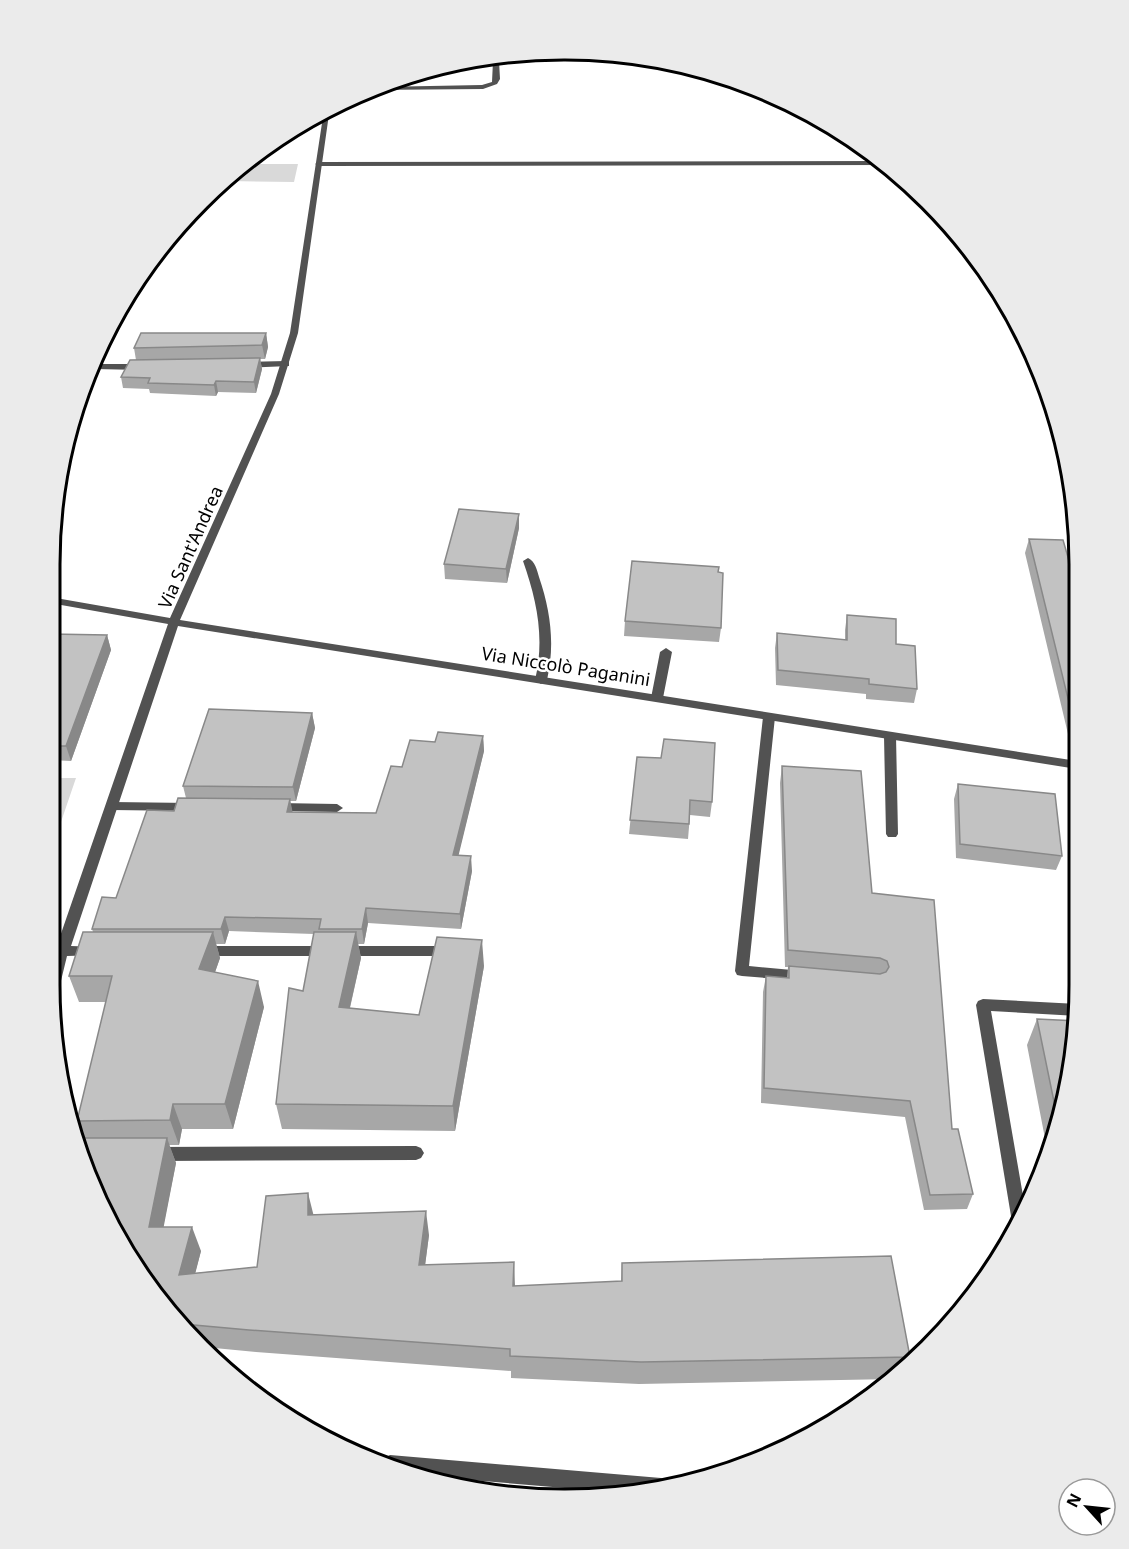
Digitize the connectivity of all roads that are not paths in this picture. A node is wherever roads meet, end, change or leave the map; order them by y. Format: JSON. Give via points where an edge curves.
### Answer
{"nodes":[{"id":1,"x":496,"y":65,"type":"edge"},
{"id":2,"x":398,"y":89,"type":"edge"},
{"id":3,"x":326,"y":120,"type":"edge"},
{"id":4,"x":871,"y":163,"type":"edge"},
{"id":5,"x":319,"y":164,"type":"junction"},
{"id":6,"x":286,"y":364,"type":"junction"},
{"id":7,"x":239,"y":365,"type":"edge"},
{"id":8,"x":156,"y":366,"type":"edge"},
{"id":9,"x":99,"y":368,"type":"edge"},
{"id":10,"x":528,"y":561,"type":"dead end"},
{"id":11,"x":60,"y":602,"type":"edge"},
{"id":12,"x":174,"y":622,"type":"junction"},
{"id":13,"x":666,"y":651,"type":"dead end"},
{"id":14,"x":541,"y":680,"type":"junction"},
{"id":15,"x":657,"y":699,"type":"junction"},
{"id":16,"x":770,"y":717,"type":"junction"},
{"id":17,"x":890,"y":736,"type":"junction"},
{"id":18,"x":1069,"y":764,"type":"edge"},
{"id":19,"x":112,"y":806,"type":"junction"},
{"id":20,"x":208,"y":807,"type":"edge"},
{"id":21,"x":267,"y":807,"type":"edge"},
{"id":22,"x":337,"y":808,"type":"dead end"},
{"id":23,"x":892,"y":834,"type":"dead end"},
{"id":24,"x":62,"y":951,"type":"junction"},
{"id":25,"x":109,"y":951,"type":"edge"},
{"id":26,"x":190,"y":951,"type":"edge"},
{"id":27,"x":446,"y":951,"type":"edge"},
{"id":28,"x":60,"y":956,"type":"edge"},
{"id":29,"x":821,"y":978,"type":"edge"},
{"id":30,"x":1068,"y":1009,"type":"edge"},
{"id":31,"x":416,"y":1153,"type":"dead end"},
{"id":32,"x":143,"y":1154,"type":"edge"},
{"id":33,"x":1017,"y":1207,"type":"edge"},
{"id":34,"x":442,"y":1474,"type":"edge"},
{"id":35,"x":629,"y":1485,"type":"edge"}],
"edges":[{"from":1,"to":2,"type":"street","via":[[495,83],[483,87]]},
{"from":3,"to":5,"type":"street","name":"Via Sant'Andrea"},
{"from":4,"to":5,"type":"street"},
{"from":5,"to":6,"type":"street","name":"Via Sant'Andrea"},
{"from":6,"to":7,"type":"street"},
{"from":6,"to":12,"type":"street","name":"Via Sant'Andrea"},
{"from":8,"to":9,"type":"street"},
{"from":10,"to":14,"type":"street","via":[[545,618],[546,659]]},
{"from":11,"to":12,"type":"street","name":"Via Niccolò Paganini"},
{"from":12,"to":14,"type":"street","name":"Via Niccolò Paganini"},
{"from":12,"to":19,"type":"street","name":"Via Sant'Andrea"},
{"from":13,"to":15,"type":"street"},
{"from":14,"to":15,"type":"street","name":"Via Niccolò Paganini"},
{"from":15,"to":16,"type":"street","name":"Via Niccolò Paganini"},
{"from":16,"to":17,"type":"street","name":"Via Niccolò Paganini"},
{"from":16,"to":29,"type":"street","via":[[742,971]]},
{"from":17,"to":18,"type":"street","name":"Via Niccolò Paganini"},
{"from":17,"to":23,"type":"street"},
{"from":19,"to":20,"type":"street"},
{"from":19,"to":24,"type":"street","name":"Via Sant'Andrea"},
{"from":21,"to":22,"type":"street"},
{"from":24,"to":25,"type":"street"},
{"from":24,"to":28,"type":"street","name":"Via Sant'Andrea"},
{"from":26,"to":27,"type":"street"},
{"from":30,"to":33,"type":"street","via":[[983,1005]]},
{"from":31,"to":32,"type":"street"},
{"from":34,"to":35,"type":"street"}]}
